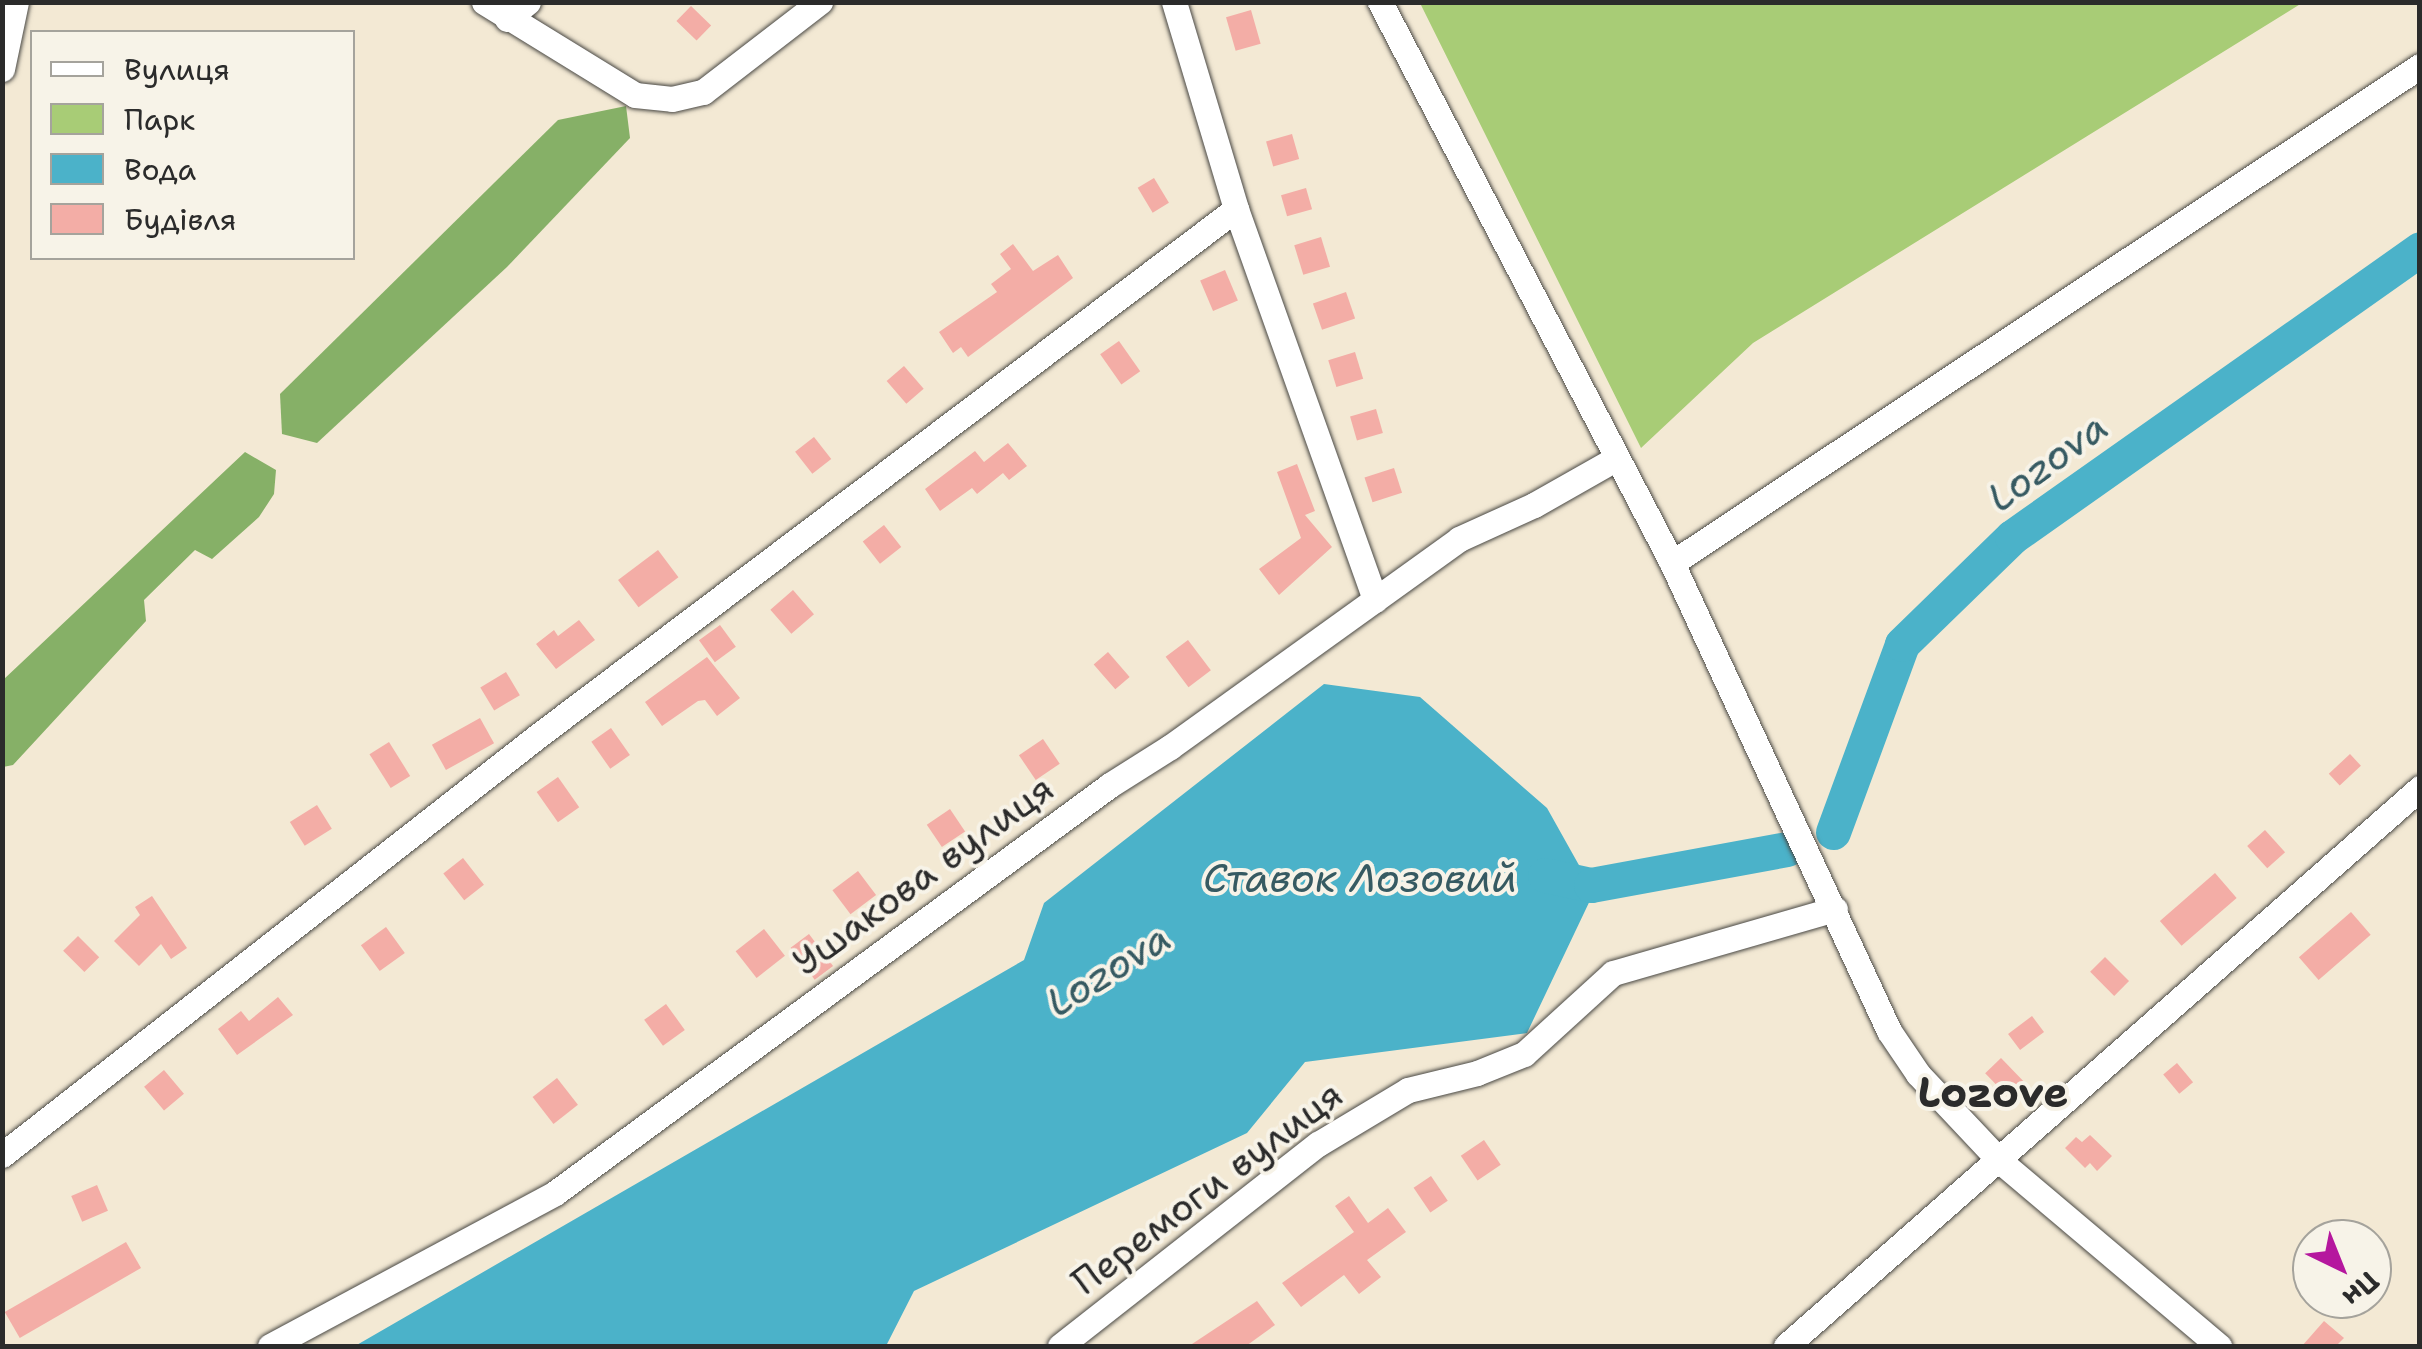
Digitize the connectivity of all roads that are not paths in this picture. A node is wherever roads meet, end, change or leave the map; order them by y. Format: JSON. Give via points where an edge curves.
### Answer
{"nodes":[{"id":1,"x":16,"y":2,"type":"edge"},
{"id":2,"x":484,"y":2,"type":"edge"},
{"id":3,"x":528,"y":2,"type":"edge"},
{"id":4,"x":820,"y":2,"type":"edge"},
{"id":5,"x":1174,"y":2,"type":"edge"},
{"id":6,"x":1380,"y":2,"type":"edge"},
{"id":7,"x":507,"y":19,"type":"junction"},
{"id":8,"x":2420,"y":66,"type":"edge"},
{"id":9,"x":2,"y":69,"type":"edge"},
{"id":10,"x":1236,"y":210,"type":"junction"},
{"id":11,"x":1617,"y":458,"type":"junction"},
{"id":12,"x":1672,"y":562,"type":"junction"},
{"id":13,"x":1375,"y":600,"type":"junction"},
{"id":14,"x":2420,"y":788,"type":"edge"},
{"id":15,"x":1835,"y":909,"type":"junction"},
{"id":16,"x":2,"y":1155,"type":"edge"},
{"id":17,"x":2000,"y":1160,"type":"junction"},
{"id":18,"x":270,"y":1346,"type":"edge"},
{"id":19,"x":1060,"y":1346,"type":"edge"},
{"id":20,"x":1786,"y":1346,"type":"edge"},
{"id":21,"x":2219,"y":1346,"type":"edge"}],
"edges":[{"from":1,"to":9,"type":"street"},
{"from":2,"to":7,"type":"street"},
{"from":3,"to":7,"type":"street"},
{"from":4,"to":7,"type":"street","via":[[703,92],[672,98],[635,94]]},
{"from":5,"to":10,"type":"street"},
{"from":6,"to":11,"type":"street"},
{"from":8,"to":12,"type":"street"},
{"from":10,"to":13,"type":"street"},
{"from":10,"to":16,"type":"street","via":[[538,734]]},
{"from":11,"to":12,"type":"street"},
{"from":11,"to":13,"type":"street","name":"Ушакова вулиця","via":[[1460,539]]},
{"from":12,"to":15,"type":"street"},
{"from":13,"to":18,"type":"street","name":"Ушакова вулиця","via":[[1094,796],[555,1193]]},
{"from":14,"to":17,"type":"street"},
{"from":15,"to":17,"type":"street","via":[[1890,1031],[1918,1074]]},
{"from":15,"to":19,"type":"street","name":"Перемоги вулиця","via":[[1613,973],[1524,1054],[1477,1074],[1408,1090],[1318,1144]]},
{"from":17,"to":20,"type":"street"},
{"from":17,"to":21,"type":"street"}]}
